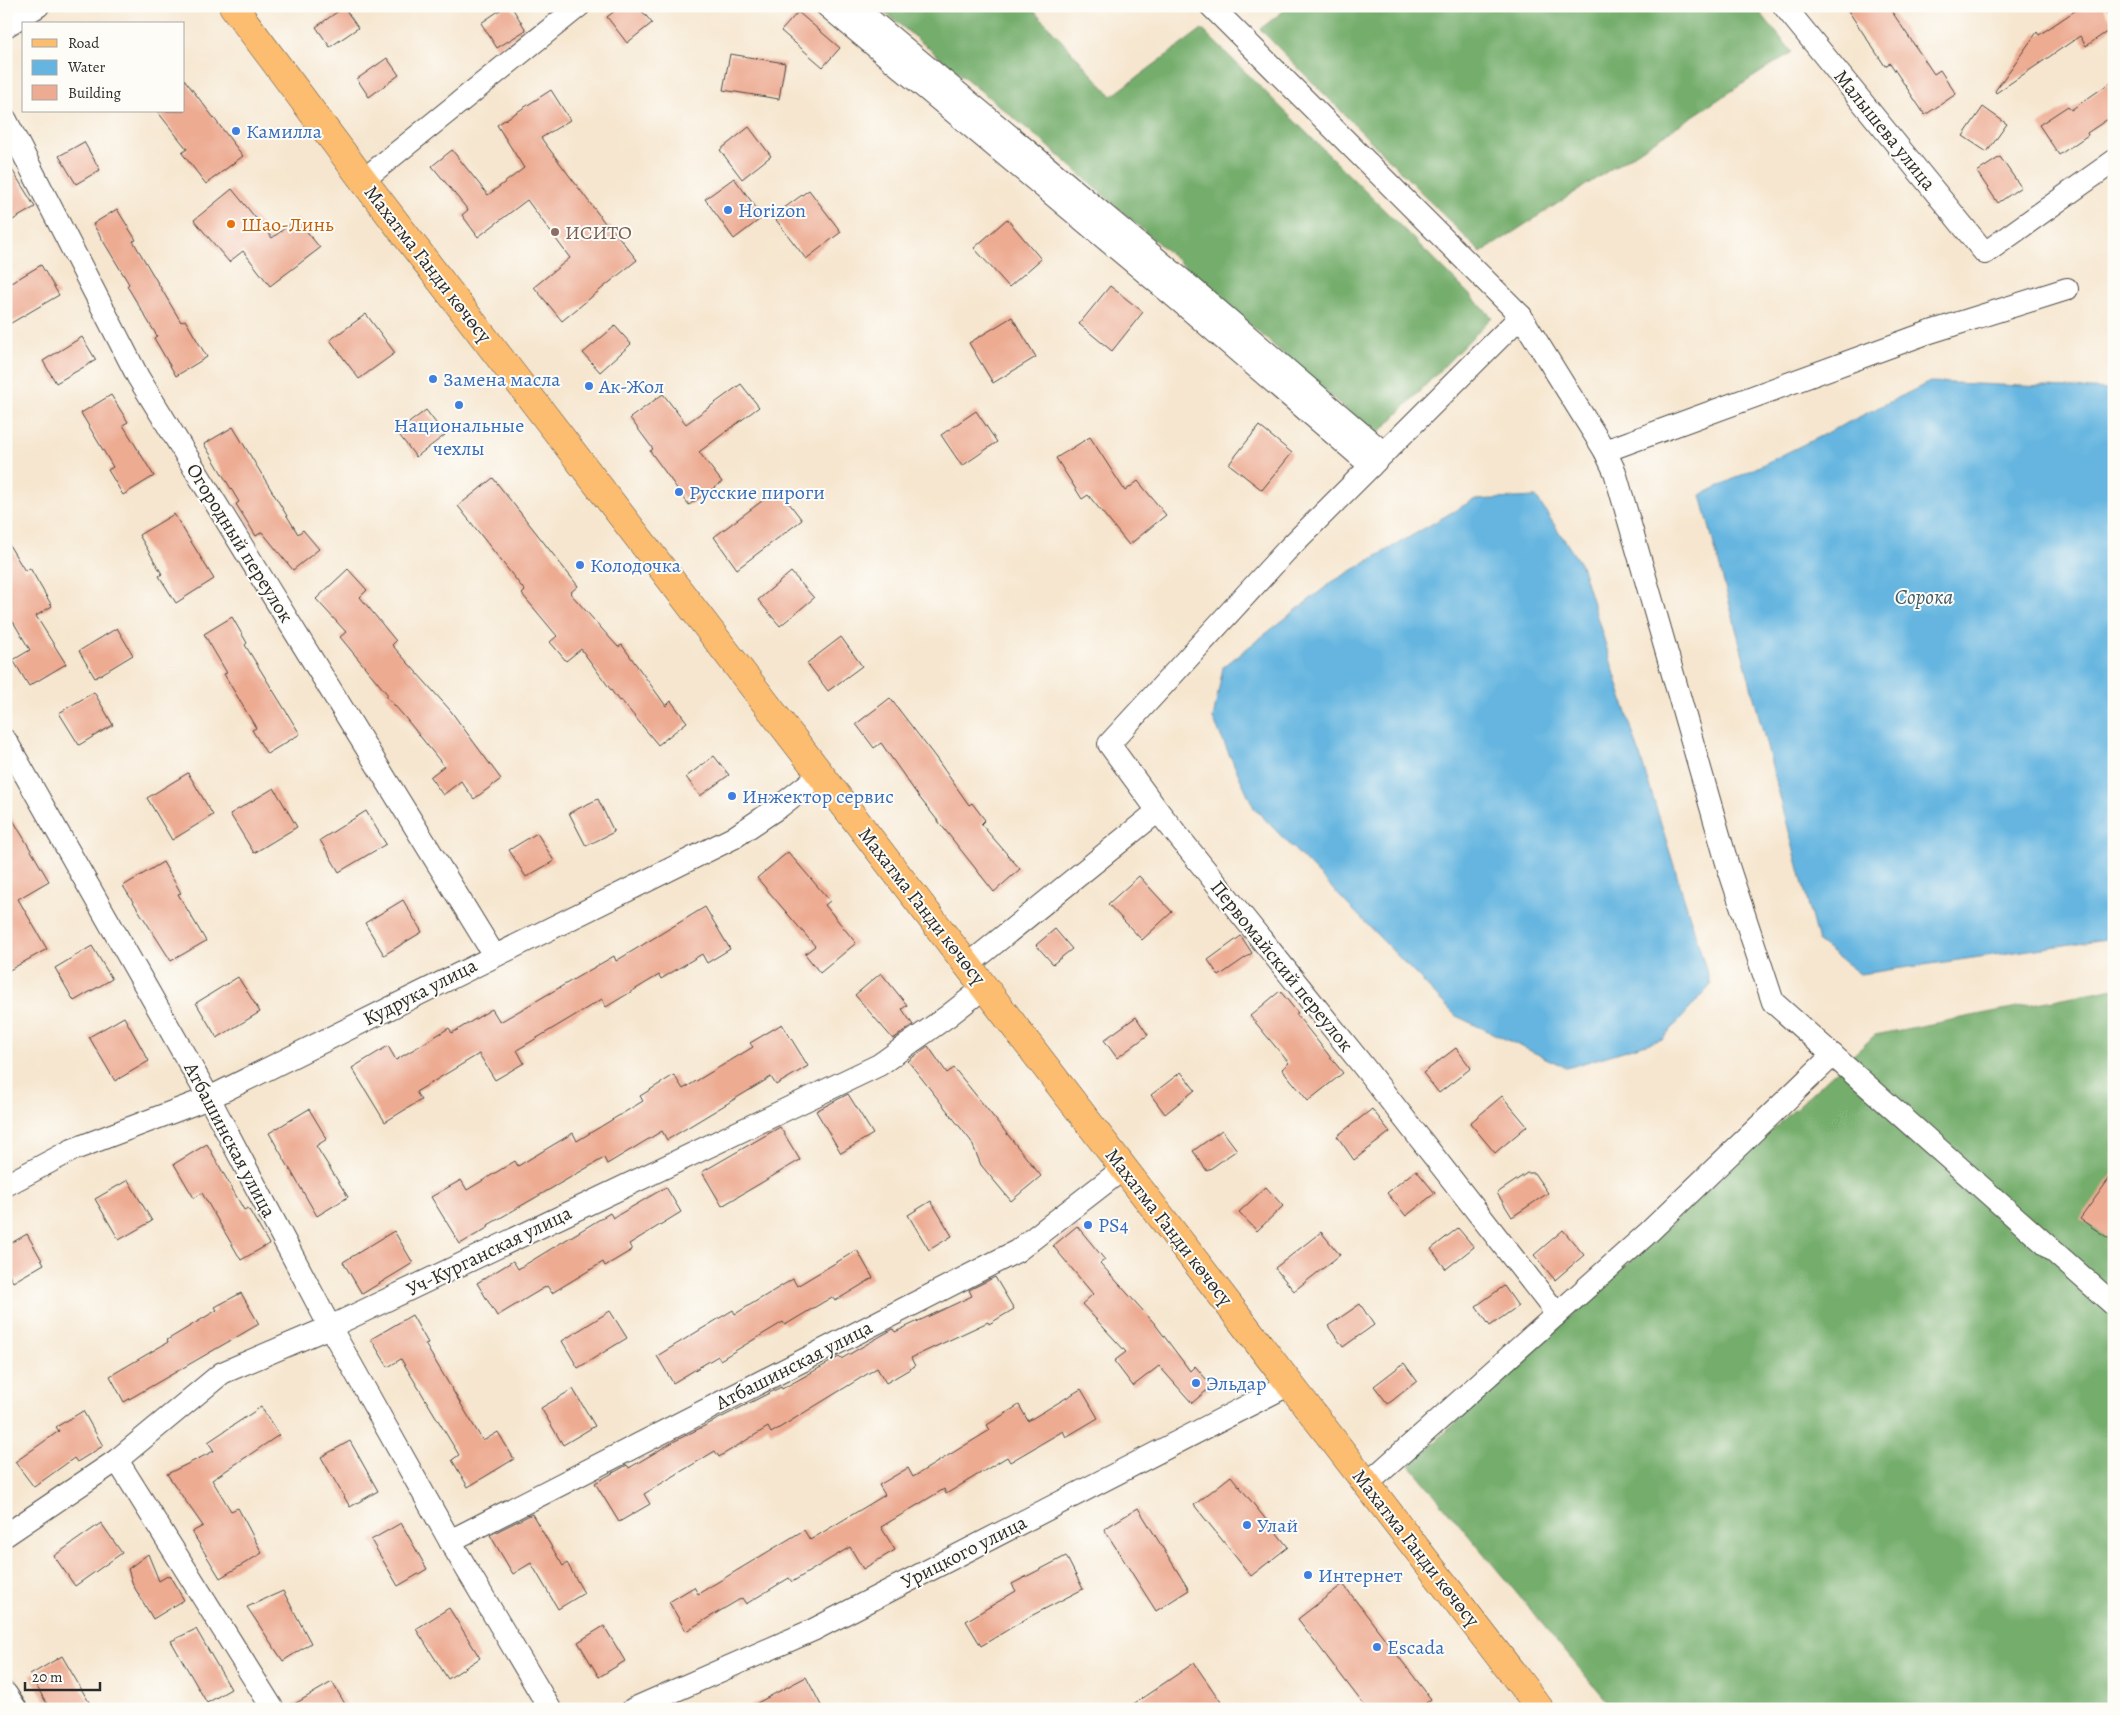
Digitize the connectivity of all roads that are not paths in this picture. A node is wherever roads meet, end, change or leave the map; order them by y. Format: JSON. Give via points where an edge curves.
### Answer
{"nodes":[{"id":1,"x":38,"y":6,"type":"edge"},
{"id":2,"x":233,"y":6,"type":"edge"},
{"id":3,"x":579,"y":6,"type":"edge"},
{"id":4,"x":827,"y":6,"type":"edge"},
{"id":5,"x":854,"y":6,"type":"edge"},
{"id":6,"x":1784,"y":6,"type":"edge"},
{"id":7,"x":1215,"y":11,"type":"edge"},
{"id":8,"x":6,"y":26,"type":"edge"},
{"id":9,"x":6,"y":120,"type":"edge"},
{"id":10,"x":2114,"y":161,"type":"edge"},
{"id":11,"x":363,"y":180,"type":"junction"},
{"id":12,"x":2068,"y":289,"type":"dead end"},
{"id":13,"x":1520,"y":316,"type":"junction"},
{"id":14,"x":1605,"y":451,"type":"junction"},
{"id":15,"x":1377,"y":460,"type":"junction"},
{"id":16,"x":6,"y":741,"type":"edge"},
{"id":17,"x":821,"y":774,"type":"junction"},
{"id":18,"x":14,"y":775,"type":"edge"},
{"id":19,"x":1158,"y":811,"type":"junction"},
{"id":20,"x":494,"y":955,"type":"junction"},
{"id":21,"x":968,"y":965,"type":"junction"},
{"id":22,"x":985,"y":987,"type":"junction"},
{"id":23,"x":1833,"y":1055,"type":"junction"},
{"id":24,"x":209,"y":1098,"type":"junction"},
{"id":25,"x":1124,"y":1168,"type":"junction"},
{"id":26,"x":6,"y":1185,"type":"edge"},
{"id":27,"x":2114,"y":1305,"type":"edge"},
{"id":28,"x":1557,"y":1314,"type":"junction"},
{"id":29,"x":330,"y":1327,"type":"junction"},
{"id":30,"x":1290,"y":1384,"type":"junction"},
{"id":31,"x":117,"y":1460,"type":"junction"},
{"id":32,"x":1367,"y":1484,"type":"junction"},
{"id":33,"x":6,"y":1535,"type":"edge"},
{"id":34,"x":450,"y":1541,"type":"junction"},
{"id":35,"x":6,"y":1694,"type":"edge"},
{"id":36,"x":16,"y":1709,"type":"edge"},
{"id":37,"x":273,"y":1709,"type":"edge"},
{"id":38,"x":550,"y":1709,"type":"edge"},
{"id":39,"x":633,"y":1709,"type":"edge"},
{"id":40,"x":1540,"y":1709,"type":"edge"}],
"edges":[{"from":1,"to":8,"type":"street"},
{"from":2,"to":11,"type":"main road","name":"Махатма Ганди көчөсү"},
{"from":3,"to":11,"type":"street"},
{"from":4,"to":15,"type":"street","via":[[1175,298]]},
{"from":5,"to":15,"type":"street","via":[[1193,289]]},
{"from":6,"to":10,"type":"street","name":"Малышева улица","via":[[1985,253]]},
{"from":7,"to":13,"type":"street"},
{"from":9,"to":20,"type":"street","name":"Огородный переулок","via":[[138,377]]},
{"from":11,"to":17,"type":"main road","name":"Махатма Ганди көчөсү"},
{"from":12,"to":14,"type":"street","via":[[1927,333]]},
{"from":13,"to":14,"type":"street"},
{"from":13,"to":15,"type":"street"},
{"from":14,"to":23,"type":"street","via":[[1615,472],[1727,863],[1773,1002]]},
{"from":15,"to":19,"type":"street","name":"Первомайский переулок","via":[[1286,550],[1109,744]]},
{"from":16,"to":18,"type":"street","name":"Атбашинская улица"},
{"from":17,"to":20,"type":"street","name":"Кудрука улица","via":[[733,838]]},
{"from":17,"to":21,"type":"main road","name":"Махатма Ганди көчөсү"},
{"from":18,"to":24,"type":"street","name":"Атбашинская улица"},
{"from":19,"to":21,"type":"street"},
{"from":19,"to":28,"type":"street","name":"Первомайский переулок"},
{"from":20,"to":24,"type":"street","name":"Кудрука улица"},
{"from":21,"to":22,"type":"main road","name":"Махатма Ганди көчөсү"},
{"from":22,"to":25,"type":"main road","name":"Махатма Ганди көчөсү"},
{"from":22,"to":29,"type":"street","name":"Уч-Курганская улица","via":[[879,1064]]},
{"from":23,"to":27,"type":"street"},
{"from":23,"to":28,"type":"street","via":[[1649,1232]]},
{"from":24,"to":26,"type":"street","name":"Кудрука улица","via":[[72,1150]]},
{"from":24,"to":29,"type":"street","name":"Атбашинская улица"},
{"from":25,"to":30,"type":"main road","name":"Махатма Ганди көчөсү"},
{"from":25,"to":34,"type":"street","name":"Атбашинская улица","via":[[1017,1251]]},
{"from":28,"to":32,"type":"street"},
{"from":29,"to":31,"type":"street","name":"Уч-Курганская улица","via":[[222,1374]]},
{"from":29,"to":34,"type":"street","name":"Атбашинская улица"},
{"from":30,"to":32,"type":"main road","name":"Махатма Ганди көчөсү"},
{"from":30,"to":39,"type":"street","name":"Урицкого улица","via":[[814,1630]]},
{"from":31,"to":33,"type":"street","name":"Уч-Курганская улица"},
{"from":31,"to":37,"type":"street"},
{"from":32,"to":40,"type":"main road","name":"Махатма Ганди көчөсү"},
{"from":34,"to":38,"type":"street","name":"Атбашинская улица"},
{"from":35,"to":36,"type":"street"}]}
